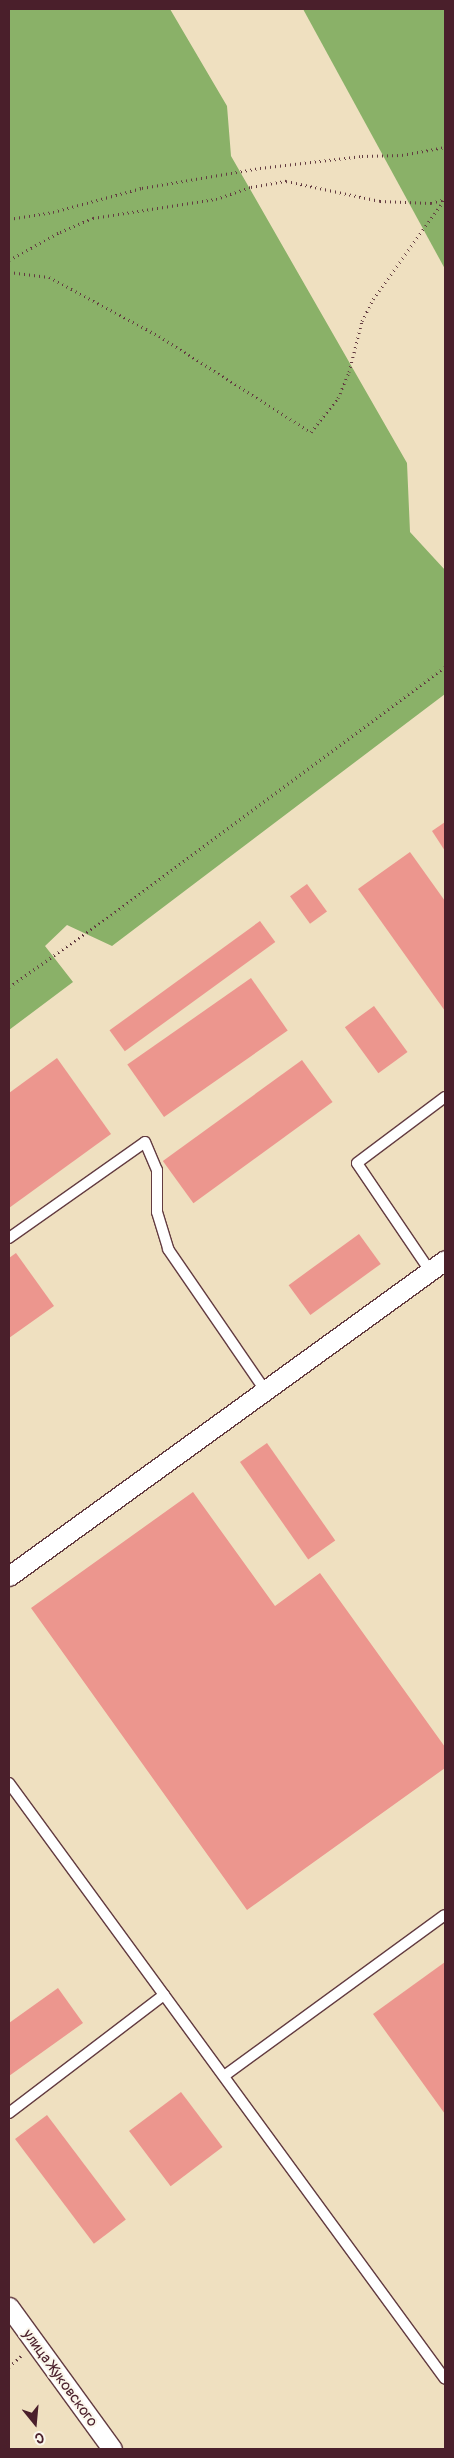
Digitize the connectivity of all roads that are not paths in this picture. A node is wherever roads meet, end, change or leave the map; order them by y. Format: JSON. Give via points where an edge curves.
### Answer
{"nodes":[{"id":1,"x":445,"y":1097,"type":"edge"},
{"id":2,"x":9,"y":1238,"type":"edge"},
{"id":3,"x":445,"y":1260,"type":"edge"},
{"id":4,"x":430,"y":1271,"type":"junction"},
{"id":5,"x":265,"y":1390,"type":"junction"},
{"id":6,"x":9,"y":1576,"type":"edge"},
{"id":7,"x":9,"y":1783,"type":"edge"},
{"id":8,"x":445,"y":1915,"type":"edge"},
{"id":9,"x":164,"y":1995,"type":"junction"},
{"id":10,"x":224,"y":2076,"type":"junction"},
{"id":11,"x":9,"y":2113,"type":"edge"},
{"id":12,"x":9,"y":2307,"type":"edge"},
{"id":13,"x":445,"y":2379,"type":"edge"},
{"id":14,"x":112,"y":2449,"type":"edge"}],
"edges":[{"from":1,"to":4,"type":"lane","via":[[357,1163]]},
{"from":2,"to":5,"type":"lane","via":[[145,1142],[157,1170],[157,1212],[168,1249]]},
{"from":3,"to":4,"type":"street"},
{"from":4,"to":5,"type":"street"},
{"from":5,"to":6,"type":"street"},
{"from":7,"to":9,"type":"lane"},
{"from":8,"to":10,"type":"lane"},
{"from":9,"to":10,"type":"lane"},
{"from":9,"to":11,"type":"lane"},
{"from":10,"to":13,"type":"lane"},
{"from":12,"to":14,"type":"street","name":"улица Жуковского"}]}
